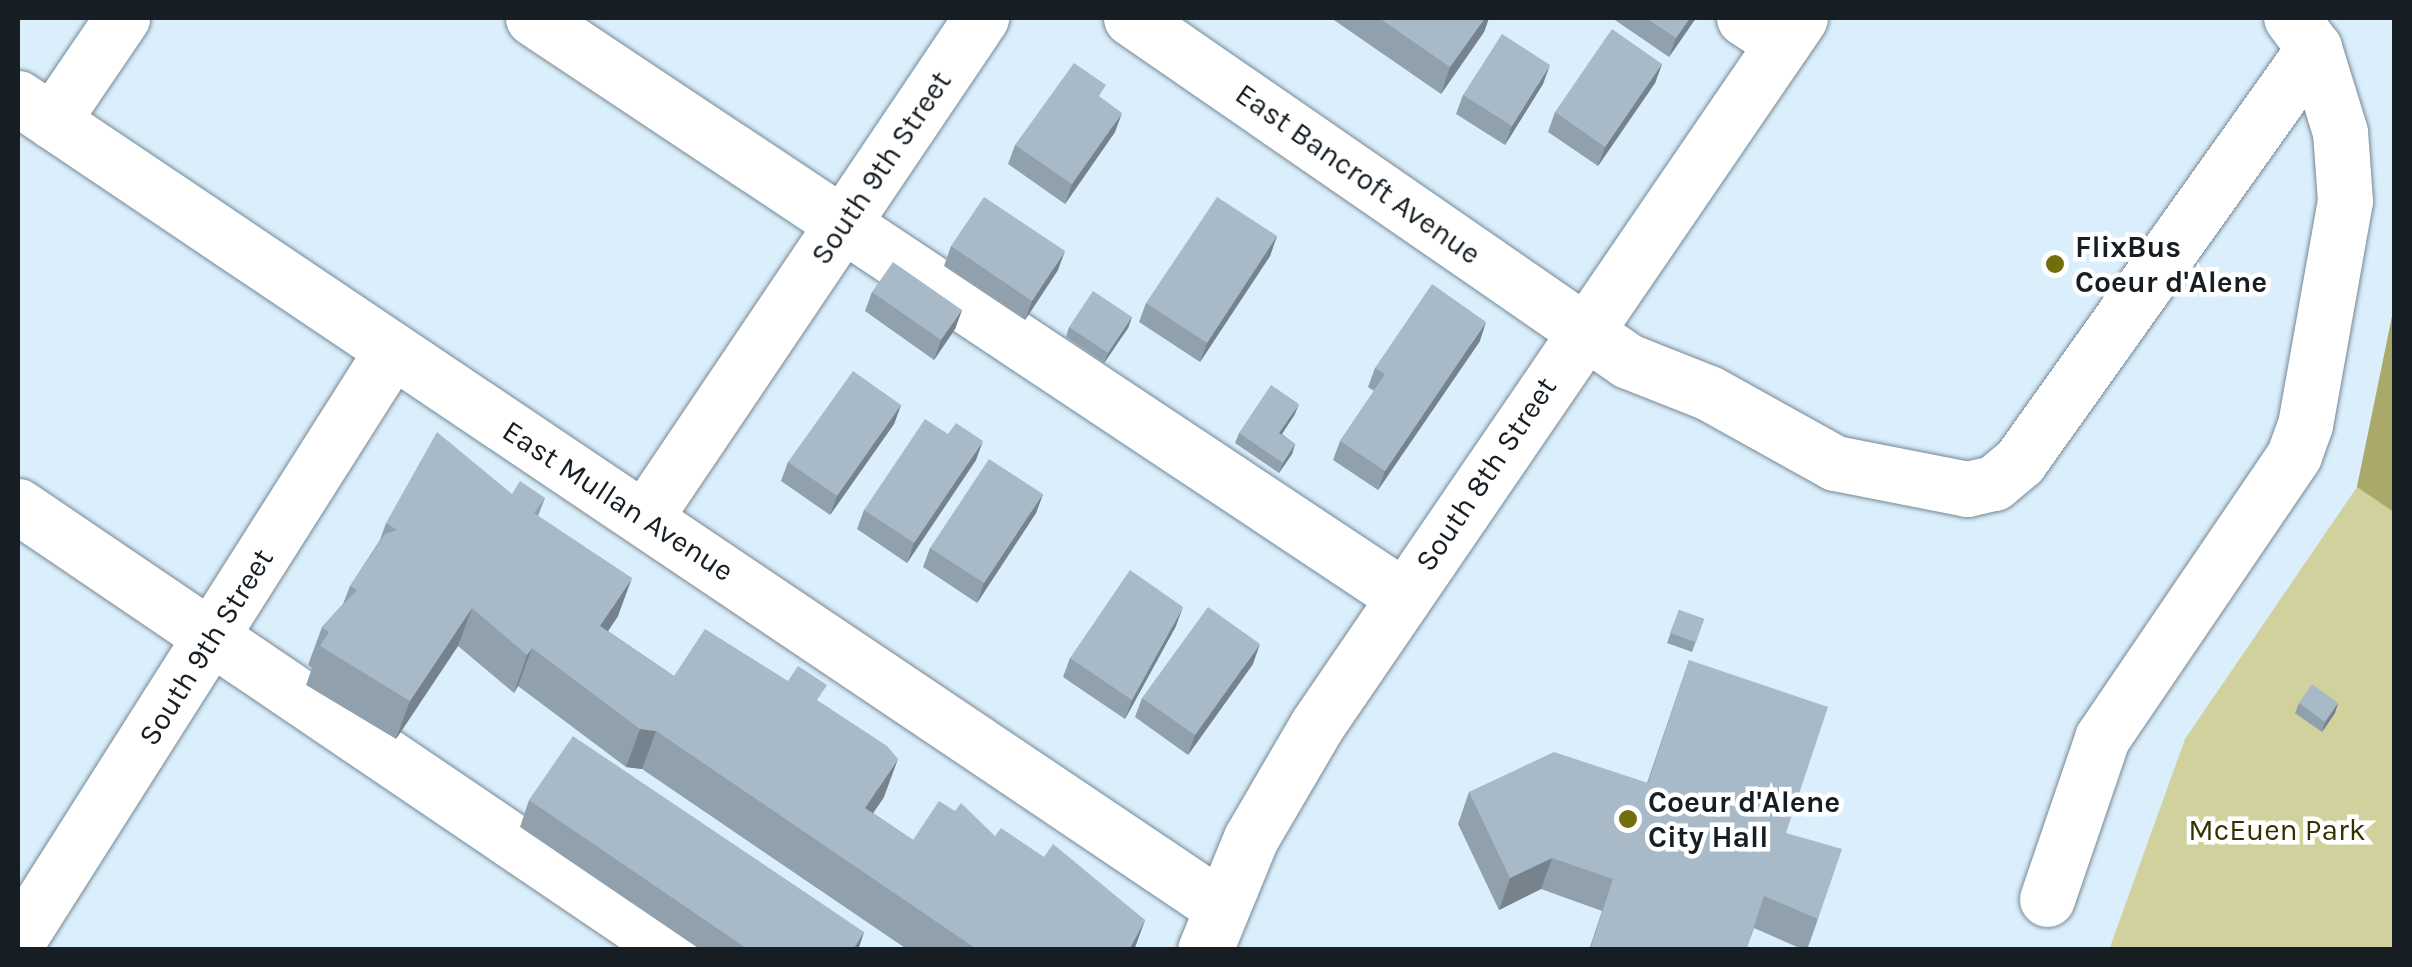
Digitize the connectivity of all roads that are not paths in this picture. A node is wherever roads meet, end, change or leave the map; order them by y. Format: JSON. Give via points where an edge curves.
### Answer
{"nodes":[{"id":1,"x":122,"y":18,"type":"edge"},
{"id":2,"x":533,"y":18,"type":"edge"},
{"id":3,"x":981,"y":18,"type":"edge"},
{"id":4,"x":1131,"y":18,"type":"edge"},
{"id":5,"x":1776,"y":26,"type":"edge"},
{"id":6,"x":2302,"y":33,"type":"edge"},
{"id":7,"x":35,"y":110,"type":"edge"},
{"id":8,"x":844,"y":225,"type":"junction"},
{"id":9,"x":1584,"y":330,"type":"junction"},
{"id":10,"x":391,"y":352,"type":"junction"},
{"id":11,"x":18,"y":506,"type":"edge"},
{"id":12,"x":645,"y":518,"type":"junction"},
{"id":13,"x":1404,"y":597,"type":"junction"},
{"id":14,"x":212,"y":639,"type":"junction"},
{"id":15,"x":2046,"y":899,"type":"dead end"},
{"id":16,"x":1212,"y":927,"type":"edge"},
{"id":17,"x":32,"y":933,"type":"edge"},
{"id":18,"x":673,"y":950,"type":"edge"}],
"edges":[{"from":1,"to":7,"type":"street"},
{"from":2,"to":8,"type":"street"},
{"from":3,"to":8,"type":"street","name":"South 9th Street"},
{"from":4,"to":9,"type":"street","name":"East Bancroft Avenue"},
{"from":5,"to":9,"type":"street","name":"South 8th Street"},
{"from":6,"to":9,"type":"street","name":"East Bancroft Avenue","via":[[2020,461],[1994,483],[1925,487],[1835,463]]},
{"from":6,"to":15,"type":"street","via":[[2340,132],[2345,201],[2306,425],[2294,456],[2102,738]]},
{"from":7,"to":10,"type":"street","name":"East Mullan Avenue"},
{"from":8,"to":12,"type":"street","name":"South 9th Street"},
{"from":8,"to":13,"type":"street"},
{"from":9,"to":13,"type":"street","name":"South 8th Street"},
{"from":10,"to":12,"type":"street","name":"East Mullan Avenue"},
{"from":10,"to":14,"type":"street","name":"South 9th Street"},
{"from":11,"to":14,"type":"street"},
{"from":12,"to":16,"type":"street","name":"East Mullan Avenue"},
{"from":13,"to":16,"type":"street","name":"South 8th Street","via":[[1317,725]]},
{"from":14,"to":17,"type":"street","name":"South 9th Street"},
{"from":14,"to":18,"type":"street"}]}
